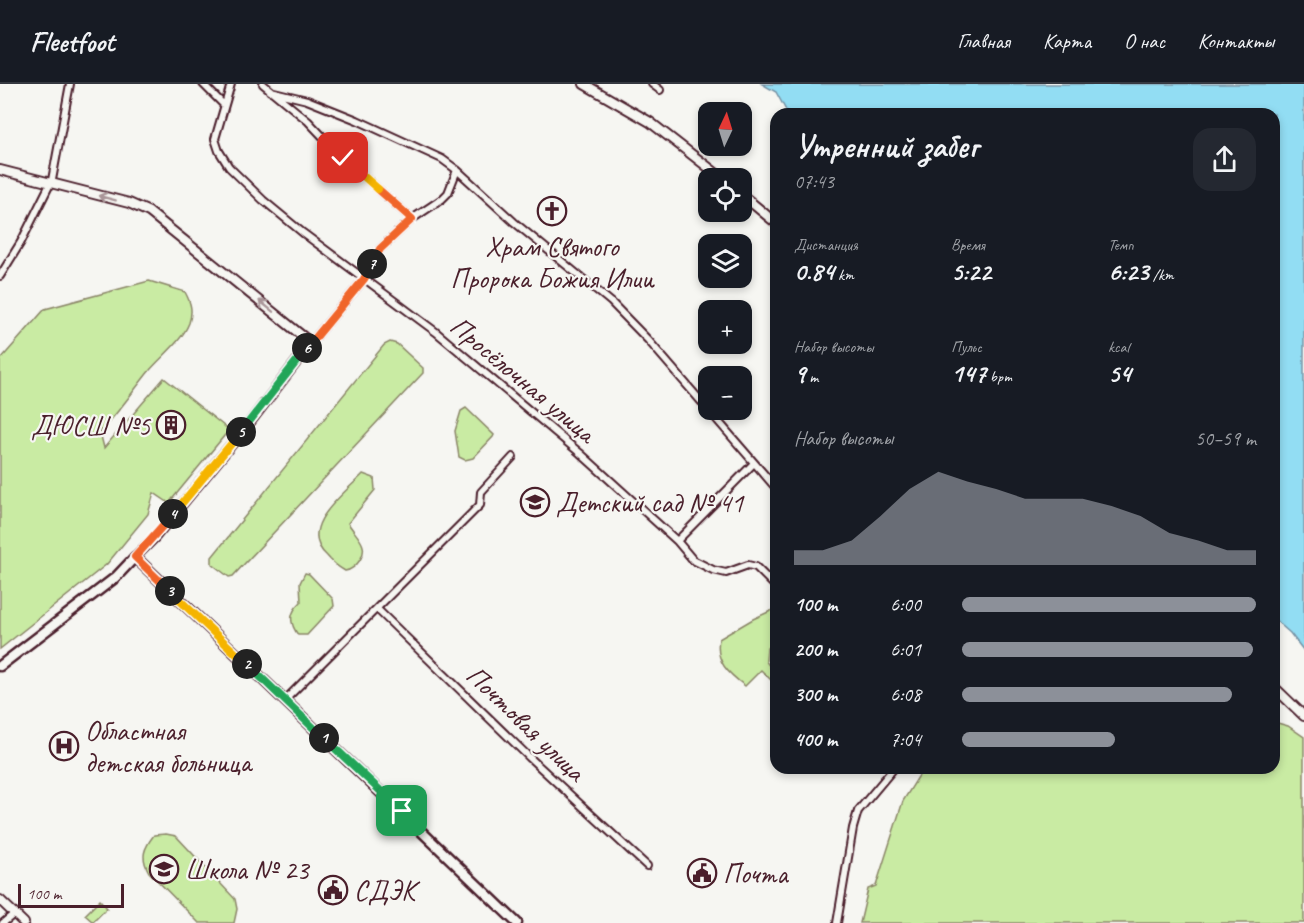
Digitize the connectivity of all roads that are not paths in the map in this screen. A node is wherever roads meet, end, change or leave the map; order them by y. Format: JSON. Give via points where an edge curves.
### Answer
{"nodes":[{"id":1,"x":70,"y":84,"type":"edge"},
{"id":2,"x":203,"y":84,"type":"edge"},
{"id":3,"x":231,"y":84,"type":"edge"},
{"id":4,"x":263,"y":84,"type":"edge"},
{"id":5,"x":584,"y":84,"type":"edge"},
{"id":6,"x":652,"y":84,"type":"edge"},
{"id":7,"x":660,"y":90,"type":"dead end"},
{"id":8,"x":270,"y":91,"type":"junction"},
{"id":9,"x":224,"y":105,"type":"junction"},
{"id":10,"x":709,"y":168,"type":"edge"},
{"id":11,"x":457,"y":170,"type":"junction"},
{"id":12,"x":0,"y":171,"type":"edge"},
{"id":13,"x":50,"y":183,"type":"junction"},
{"id":14,"x":752,"y":203,"type":"edge"},
{"id":15,"x":770,"y":218,"type":"edge"},
{"id":16,"x":412,"y":219,"type":"junction"},
{"id":17,"x":0,"y":276,"type":"edge"},
{"id":18,"x":364,"y":279,"type":"junction"},
{"id":19,"x":311,"y":343,"type":"junction"},
{"id":20,"x":513,"y":457,"type":"dead end"},
{"id":21,"x":754,"y":464,"type":"junction"},
{"id":22,"x":770,"y":481,"type":"edge"},
{"id":23,"x":677,"y":541,"type":"junction"},
{"id":24,"x":135,"y":557,"type":"junction"},
{"id":25,"x":770,"y":581,"type":"edge"},
{"id":26,"x":377,"y":609,"type":"junction"},
{"id":27,"x":0,"y":666,"type":"edge"},
{"id":28,"x":1280,"y":693,"type":"edge"},
{"id":29,"x":285,"y":700,"type":"junction"},
{"id":30,"x":1304,"y":717,"type":"edge"},
{"id":31,"x":889,"y":774,"type":"edge"},
{"id":32,"x":646,"y":866,"type":"dead end"},
{"id":33,"x":0,"y":900,"type":"edge"},
{"id":34,"x":14,"y":914,"type":"junction"},
{"id":35,"x":3,"y":923,"type":"edge"},
{"id":36,"x":24,"y":923,"type":"edge"},
{"id":37,"x":517,"y":923,"type":"edge"},
{"id":38,"x":837,"y":923,"type":"edge"}],
"edges":[{"from":1,"to":13,"type":"street"},
{"from":2,"to":9,"type":"street"},
{"from":3,"to":9,"type":"street","name":"Просёлочная улица"},
{"from":4,"to":8,"type":"street"},
{"from":5,"to":10,"type":"street","via":[[650,122]]},
{"from":6,"to":7,"type":"street"},
{"from":8,"to":11,"type":"street","via":[[307,100],[357,120],[442,159]]},
{"from":8,"to":16,"type":"street"},
{"from":9,"to":18,"type":"street","name":"Просёлочная улица","via":[[215,139],[229,167],[303,233]]},
{"from":11,"to":16,"type":"street","via":[[448,193]]},
{"from":11,"to":21,"type":"street","via":[[611,302]]},
{"from":12,"to":13,"type":"street"},
{"from":13,"to":17,"type":"street"},
{"from":19,"to":13,"type":"street","one_way":true,"via":[[149,212]]},
{"from":14,"to":15,"type":"street"},
{"from":16,"to":18,"type":"street","via":[[380,249]]},
{"from":18,"to":19,"type":"street"},
{"from":18,"to":23,"type":"street","name":"Просёлочная улица","via":[[436,332]]},
{"from":19,"to":24,"type":"street","via":[[250,422]]},
{"from":20,"to":26,"type":"street","via":[[481,492],[480,505]]},
{"from":21,"to":22,"type":"street"},
{"from":21,"to":23,"type":"street"},
{"from":23,"to":25,"type":"street","name":"Просёлочная улица","via":[[693,560],[713,570],[726,573],[748,565],[756,567]]},
{"from":24,"to":27,"type":"main road","via":[[116,577]]},
{"from":24,"to":29,"type":"main road"},
{"from":26,"to":29,"type":"street"},
{"from":26,"to":32,"type":"street","name":"Почтовая улица"},
{"from":28,"to":30,"type":"street"},
{"from":29,"to":37,"type":"main road"},
{"from":31,"to":38,"type":"street","via":[[858,811]]},
{"from":33,"to":34,"type":"street"},
{"from":34,"to":35,"type":"street"},
{"from":34,"to":36,"type":"street"}]}
